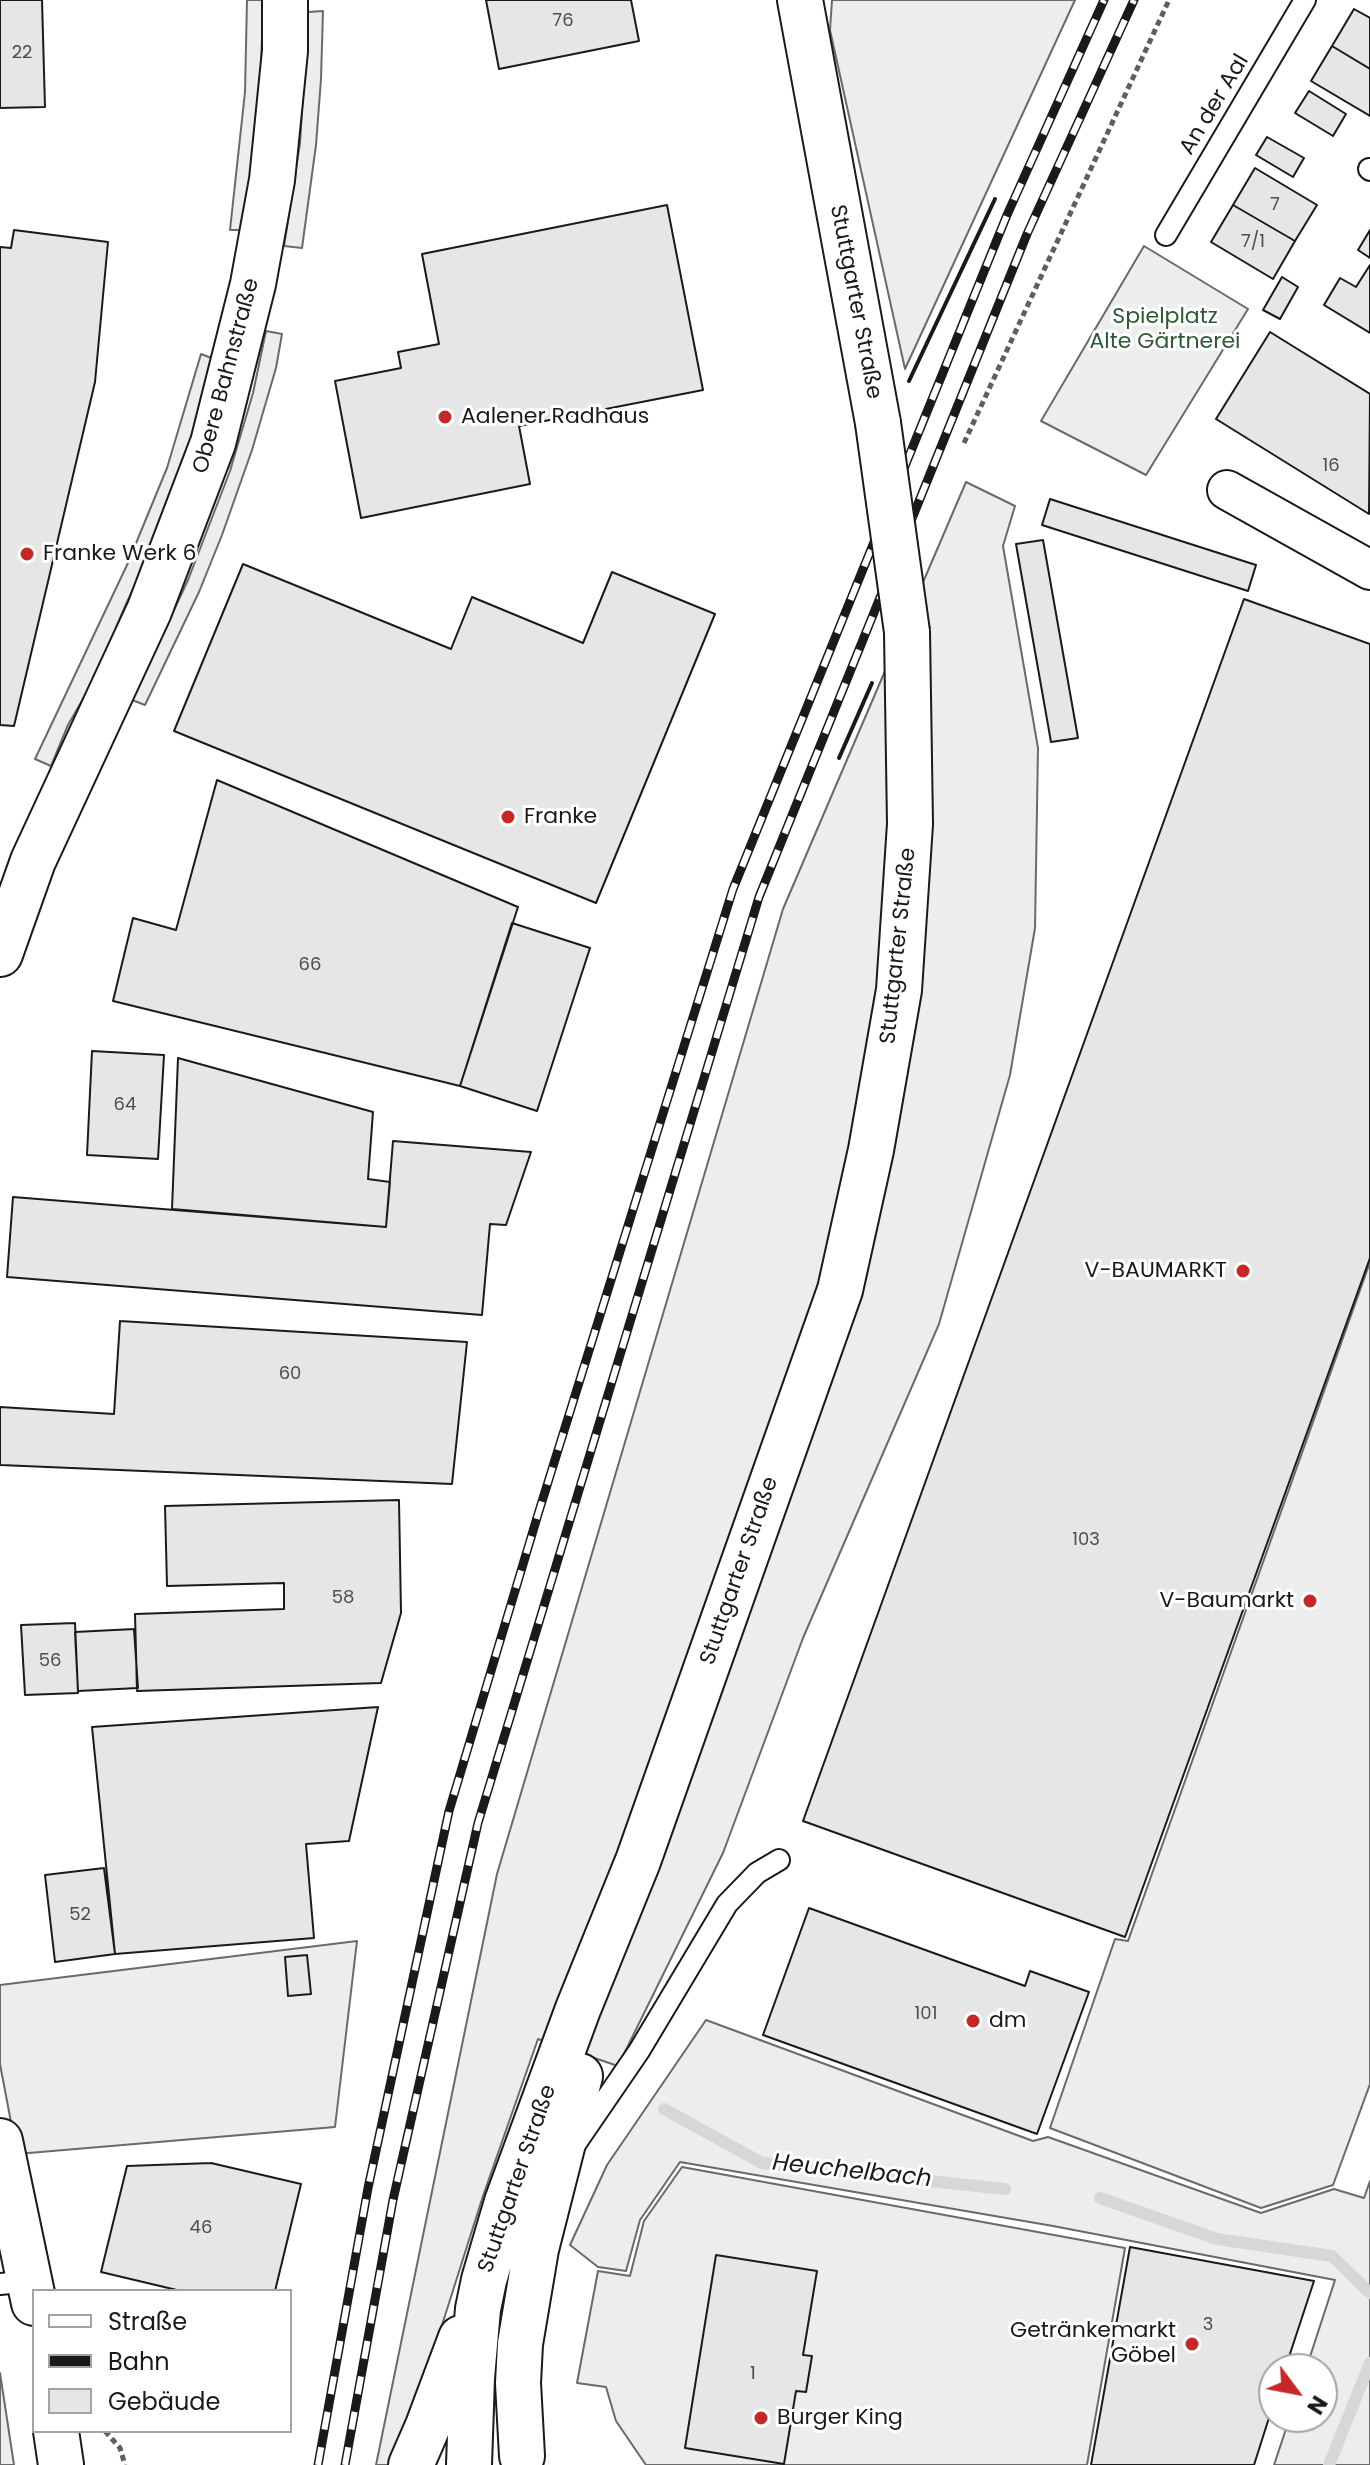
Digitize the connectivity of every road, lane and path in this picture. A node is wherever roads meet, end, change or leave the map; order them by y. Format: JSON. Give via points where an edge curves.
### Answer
{"nodes":[{"id":1,"x":285,"y":0,"type":"edge"},
{"id":2,"x":800,"y":0,"type":"edge"},
{"id":3,"x":1169,"y":0,"type":"edge"},
{"id":4,"x":1305,"y":0,"type":"edge"},
{"id":5,"x":1166,"y":235,"type":"dead end"},
{"id":6,"x":964,"y":443,"type":"dead end"},
{"id":7,"x":1227,"y":490,"type":"dead end"},
{"id":8,"x":1370,"y":570,"type":"edge"},
{"id":9,"x":0,"y":954,"type":"edge"},
{"id":10,"x":779,"y":1860,"type":"dead end"},
{"id":11,"x":638,"y":1861,"type":"junction"},
{"id":12,"x":0,"y":2141,"type":"edge"},
{"id":13,"x":554,"y":2176,"type":"junction"},
{"id":14,"x":484,"y":2280,"type":"junction"},
{"id":15,"x":21,"y":2289,"type":"edge"},
{"id":16,"x":56,"y":2433,"type":"edge"},
{"id":17,"x":107,"y":2433,"type":"edge"},
{"id":18,"x":519,"y":2462,"type":"edge"},
{"id":19,"x":61,"y":2465,"type":"edge"},
{"id":20,"x":125,"y":2465,"type":"edge"},
{"id":21,"x":411,"y":2465,"type":"edge"},
{"id":22,"x":469,"y":2465,"type":"edge"}],
"edges":[{"from":1,"to":9,"type":"main road","name":"Obere Bahnstraße","via":[[272,180],[253,284],[213,443],[149,611],[33,861]]},
{"from":2,"to":11,"type":"main road","name":"Stuttgarter Straße","bridge":true,"via":[[878,423],[907,632],[910,824],[900,975],[868,1166],[840,1290]]},
{"from":3,"to":6,"type":"path"},
{"from":4,"to":5,"type":"lane","name":"An der Aal"},
{"from":7,"to":8,"type":"street"},
{"from":10,"to":13,"type":"lane","via":[[757,1873],[727,1904],[639,2051]]},
{"from":11,"to":13,"type":"main road","name":"Stuttgarter Straße"},
{"from":11,"to":14,"type":"main road","name":"Stuttgarter Straße","via":[[507,2202]]},
{"from":12,"to":15,"type":"main road"},
{"from":13,"to":18,"type":"main road","name":"Stuttgarter Straße","via":[[520,2344]]},
{"from":14,"to":21,"type":"main road"},
{"from":14,"to":22,"type":"main road","name":"Stuttgarter Straße","via":[[475,2340]]},
{"from":16,"to":19,"type":"main road"},
{"from":17,"to":20,"type":"path","via":[[120,2448]]}]}
